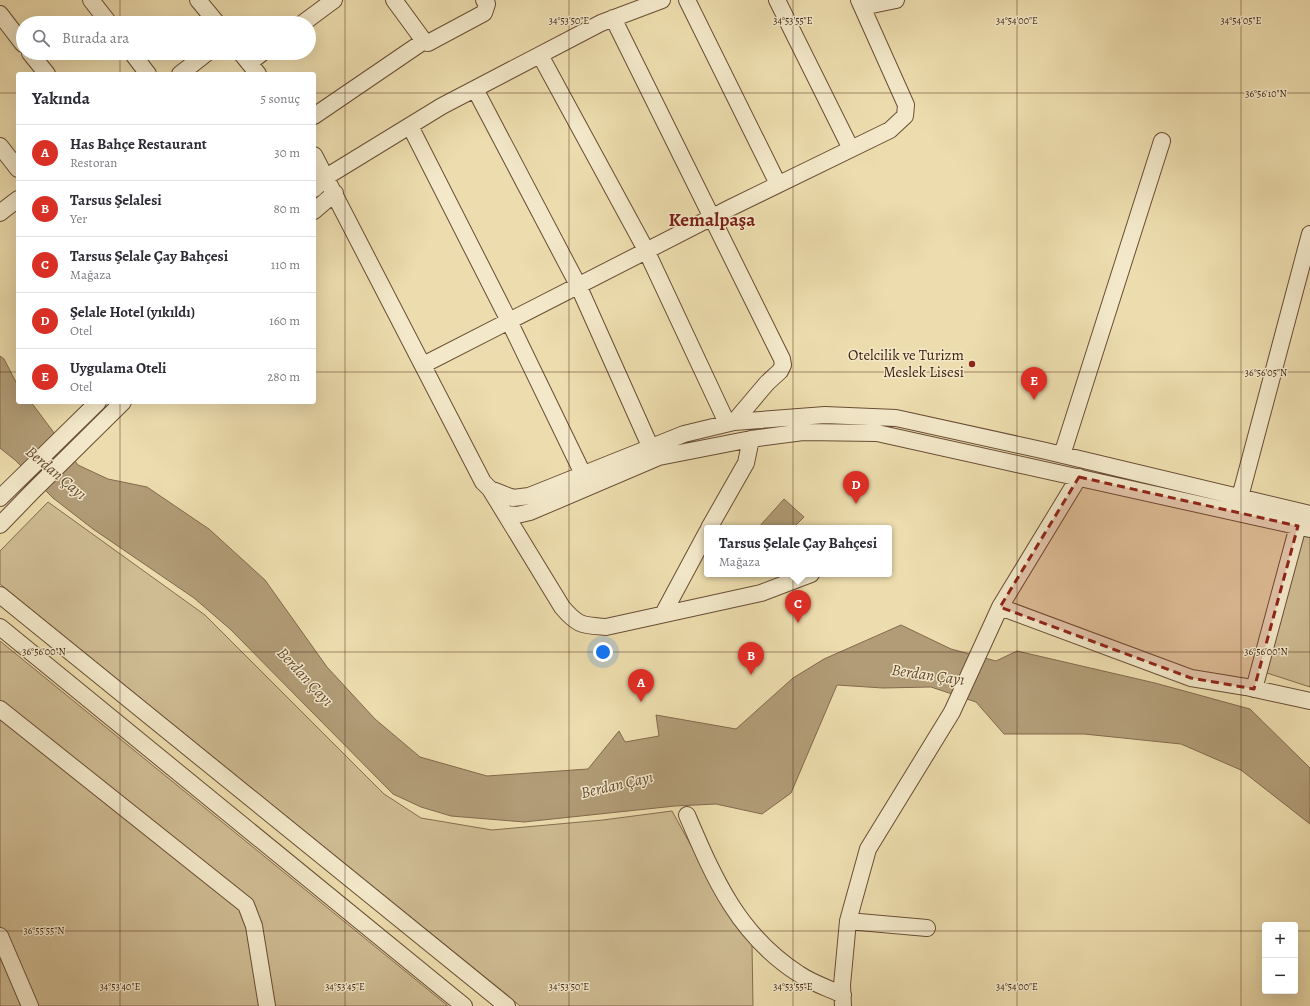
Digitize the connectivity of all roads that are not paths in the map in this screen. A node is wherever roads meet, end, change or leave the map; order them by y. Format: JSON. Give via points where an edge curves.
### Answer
{"nodes":[{"id":1,"x":91,"y":0,"type":"edge"},
{"id":2,"x":334,"y":0,"type":"edge"},
{"id":3,"x":394,"y":0,"type":"edge"},
{"id":4,"x":662,"y":0,"type":"edge"},
{"id":5,"x":688,"y":0,"type":"edge"},
{"id":6,"x":777,"y":0,"type":"edge"},
{"id":7,"x":896,"y":0,"type":"edge"},
{"id":8,"x":201,"y":1,"type":"edge"},
{"id":9,"x":486,"y":2,"type":"edge"},
{"id":10,"x":860,"y":3,"type":"edge"},
{"id":11,"x":0,"y":14,"type":"edge"},
{"id":12,"x":104,"y":16,"type":"edge"},
{"id":13,"x":212,"y":16,"type":"edge"},
{"id":14,"x":312,"y":16,"type":"edge"},
{"id":15,"x":613,"y":18,"type":"junction"},
{"id":16,"x":16,"y":35,"type":"edge"},
{"id":17,"x":424,"y":41,"type":"junction"},
{"id":18,"x":540,"y":55,"type":"junction"},
{"id":19,"x":36,"y":60,"type":"edge"},
{"id":20,"x":137,"y":60,"type":"edge"},
{"id":21,"x":198,"y":60,"type":"edge"},
{"id":22,"x":45,"y":72,"type":"edge"},
{"id":23,"x":146,"y":72,"type":"edge"},
{"id":24,"x":183,"y":72,"type":"edge"},
{"id":25,"x":474,"y":89,"type":"junction"},
{"id":26,"x":316,"y":115,"type":"edge"},
{"id":27,"x":410,"y":126,"type":"junction"},
{"id":28,"x":1162,"y":141,"type":"dead end"},
{"id":29,"x":0,"y":146,"type":"edge"},
{"id":30,"x":851,"y":149,"type":"junction"},
{"id":31,"x":316,"y":159,"type":"edge"},
{"id":32,"x":16,"y":166,"type":"edge"},
{"id":33,"x":326,"y":177,"type":"junction"},
{"id":34,"x":778,"y":184,"type":"junction"},
{"id":35,"x":316,"y":186,"type":"edge"},
{"id":36,"x":335,"y":193,"type":"junction"},
{"id":37,"x":16,"y":201,"type":"edge"},
{"id":38,"x":316,"y":209,"type":"edge"},
{"id":39,"x":0,"y":213,"type":"edge"},
{"id":40,"x":713,"y":216,"type":"junction"},
{"id":41,"x":1310,"y":234,"type":"edge"},
{"id":42,"x":646,"y":250,"type":"junction"},
{"id":43,"x":578,"y":285,"type":"junction"},
{"id":44,"x":509,"y":321,"type":"junction"},
{"id":45,"x":423,"y":365,"type":"junction"},
{"id":46,"x":96,"y":404,"type":"edge"},
{"id":47,"x":121,"y":404,"type":"edge"},
{"id":48,"x":731,"y":422,"type":"junction"},
{"id":49,"x":751,"y":439,"type":"junction"},
{"id":50,"x":650,"y":446,"type":"junction"},
{"id":51,"x":1062,"y":455,"type":"junction"},
{"id":52,"x":583,"y":474,"type":"junction"},
{"id":53,"x":1079,"y":477,"type":"junction"},
{"id":54,"x":490,"y":489,"type":"junction"},
{"id":55,"x":1240,"y":497,"type":"junction"},
{"id":56,"x":0,"y":498,"type":"edge"},
{"id":57,"x":506,"y":514,"type":"junction"},
{"id":58,"x":1310,"y":514,"type":"edge"},
{"id":59,"x":711,"y":525,"type":"edge"},
{"id":60,"x":0,"y":526,"type":"edge"},
{"id":61,"x":1304,"y":527,"type":"edge"},
{"id":62,"x":704,"y":538,"type":"edge"},
{"id":63,"x":803,"y":577,"type":"edge"},
{"id":64,"x":0,"y":595,"type":"edge"},
{"id":65,"x":1000,"y":607,"type":"junction"},
{"id":66,"x":663,"y":614,"type":"junction"},
{"id":67,"x":0,"y":627,"type":"edge"},
{"id":68,"x":1254,"y":689,"type":"junction"},
{"id":69,"x":1310,"y":701,"type":"edge"},
{"id":70,"x":0,"y":709,"type":"edge"},
{"id":71,"x":687,"y":815,"type":"dead end"},
{"id":72,"x":848,"y":921,"type":"junction"},
{"id":73,"x":927,"y":928,"type":"dead end"},
{"id":74,"x":0,"y":936,"type":"edge"},
{"id":75,"x":843,"y":1001,"type":"edge"},
{"id":76,"x":30,"y":1006,"type":"edge"},
{"id":77,"x":267,"y":1006,"type":"edge"},
{"id":78,"x":464,"y":1006,"type":"edge"},
{"id":79,"x":507,"y":1006,"type":"edge"}],
"edges":[{"from":1,"to":12,"type":"street"},
{"from":2,"to":14,"type":"street"},
{"from":3,"to":17,"type":"street"},
{"from":4,"to":15,"type":"street"},
{"from":5,"to":34,"type":"street"},
{"from":6,"to":30,"type":"street"},
{"from":7,"to":10,"type":"street"},
{"from":8,"to":13,"type":"street"},
{"from":9,"to":17,"type":"street","via":[[484,13],[428,42]]},
{"from":10,"to":30,"type":"street","via":[[906,105],[905,116],[890,130]]},
{"from":11,"to":16,"type":"street"},
{"from":15,"to":18,"type":"street"},
{"from":15,"to":40,"type":"street"},
{"from":17,"to":26,"type":"street"},
{"from":18,"to":25,"type":"street"},
{"from":18,"to":42,"type":"street"},
{"from":19,"to":22,"type":"street"},
{"from":20,"to":23,"type":"street"},
{"from":21,"to":24,"type":"street"},
{"from":25,"to":27,"type":"street"},
{"from":25,"to":43,"type":"street"},
{"from":27,"to":33,"type":"street"},
{"from":27,"to":44,"type":"street"},
{"from":28,"to":51,"type":"street"},
{"from":29,"to":32,"type":"street"},
{"from":30,"to":34,"type":"street"},
{"from":31,"to":33,"type":"street"},
{"from":33,"to":35,"type":"street"},
{"from":33,"to":36,"type":"street"},
{"from":34,"to":40,"type":"street"},
{"from":36,"to":38,"type":"street"},
{"from":36,"to":45,"type":"street"},
{"from":37,"to":39,"type":"street"},
{"from":40,"to":42,"type":"street"},
{"from":40,"to":48,"type":"street","via":[[782,359],[783,366]]},
{"from":41,"to":55,"type":"street"},
{"from":42,"to":43,"type":"street"},
{"from":42,"to":48,"type":"street"},
{"from":43,"to":44,"type":"street"},
{"from":43,"to":50,"type":"street"},
{"from":44,"to":45,"type":"street"},
{"from":44,"to":52,"type":"street"},
{"from":45,"to":54,"type":"street","via":[[483,482]]},
{"from":46,"to":56,"type":"street"},
{"from":47,"to":60,"type":"street"},
{"from":48,"to":50,"type":"street"},
{"from":48,"to":51,"type":"street","via":[[825,415],[896,418]]},
{"from":49,"to":53,"type":"street","via":[[803,432],[878,433]]},
{"from":49,"to":57,"type":"street","via":[[659,457],[530,512]]},
{"from":49,"to":59,"type":"street","via":[[746,462]]},
{"from":50,"to":52,"type":"street"},
{"from":51,"to":55,"type":"street"},
{"from":52,"to":54,"type":"street","via":[[529,496],[513,498]]},
{"from":53,"to":61,"type":"street"},
{"from":53,"to":65,"type":"street"},
{"from":54,"to":57,"type":"street"},
{"from":55,"to":58,"type":"street"},
{"from":57,"to":66,"type":"street","via":[[562,607],[583,625],[606,627]]},
{"from":61,"to":68,"type":"street"},
{"from":62,"to":66,"type":"street"},
{"from":63,"to":66,"type":"street","via":[[761,593]]},
{"from":64,"to":79,"type":"street"},
{"from":65,"to":68,"type":"street","via":[[1191,678]]},
{"from":65,"to":72,"type":"street","via":[[952,712],[868,849]]},
{"from":67,"to":78,"type":"street"},
{"from":68,"to":69,"type":"street"},
{"from":70,"to":77,"type":"street","via":[[246,905],[254,926]]},
{"from":71,"to":75,"type":"street","via":[[712,873],[732,910],[766,948],[799,974]]},
{"from":72,"to":73,"type":"street"},
{"from":72,"to":75,"type":"street"},
{"from":74,"to":76,"type":"street"}]}
